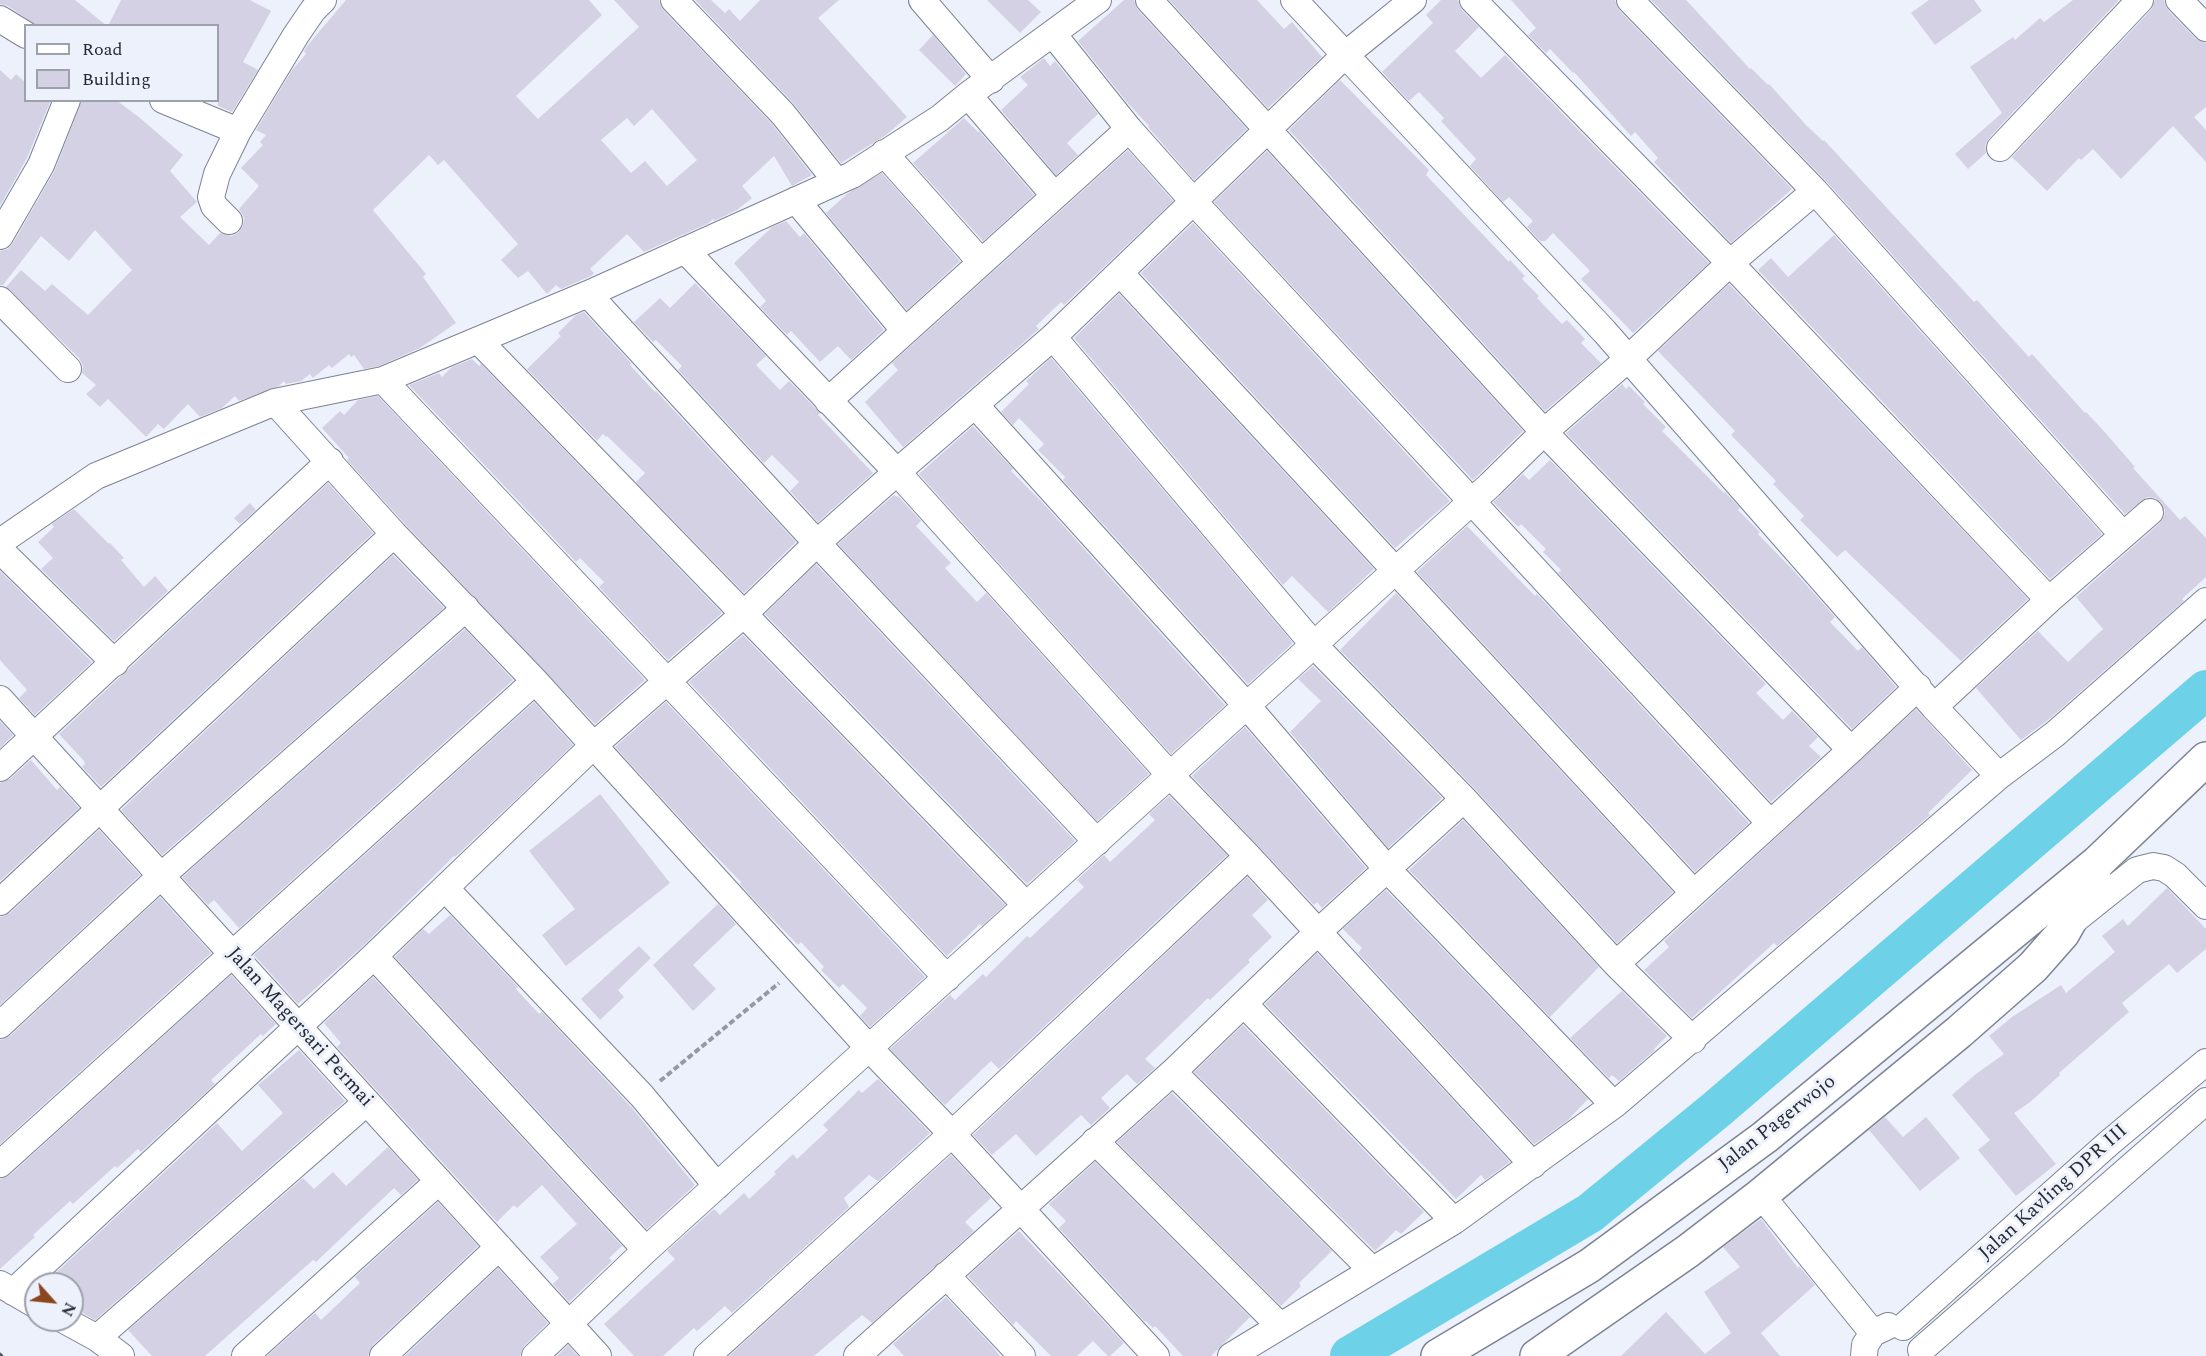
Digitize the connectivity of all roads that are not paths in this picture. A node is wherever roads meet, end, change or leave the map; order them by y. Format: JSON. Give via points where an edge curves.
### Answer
{"nodes":[{"id":1,"x":323,"y":0,"type":"edge"},
{"id":2,"x":674,"y":0,"type":"edge"},
{"id":3,"x":922,"y":0,"type":"edge"},
{"id":4,"x":1098,"y":0,"type":"edge"},
{"id":5,"x":1149,"y":0,"type":"edge"},
{"id":6,"x":1294,"y":0,"type":"edge"},
{"id":7,"x":1413,"y":0,"type":"edge"},
{"id":8,"x":1473,"y":0,"type":"edge"},
{"id":9,"x":1630,"y":0,"type":"edge"},
{"id":10,"x":2140,"y":0,"type":"edge"},
{"id":11,"x":2179,"y":0,"type":"edge"},
{"id":12,"x":0,"y":19,"type":"edge"},
{"id":13,"x":2206,"y":28,"type":"edge"},
{"id":14,"x":24,"y":33,"type":"edge"},
{"id":15,"x":1053,"y":34,"type":"junction"},
{"id":16,"x":1345,"y":55,"type":"junction"},
{"id":17,"x":991,"y":80,"type":"junction"},
{"id":18,"x":969,"y":95,"type":"junction"},
{"id":19,"x":66,"y":102,"type":"edge"},
{"id":20,"x":168,"y":102,"type":"edge"},
{"id":21,"x":1129,"y":129,"type":"junction"},
{"id":22,"x":1268,"y":130,"type":"junction"},
{"id":23,"x":238,"y":131,"type":"junction"},
{"id":24,"x":2000,"y":148,"type":"dead end"},
{"id":25,"x":884,"y":153,"type":"junction"},
{"id":26,"x":837,"y":182,"type":"junction"},
{"id":27,"x":1815,"y":191,"type":"junction"},
{"id":28,"x":1054,"y":195,"type":"junction"},
{"id":29,"x":796,"y":200,"type":"junction"},
{"id":30,"x":1194,"y":202,"type":"junction"},
{"id":31,"x":229,"y":221,"type":"dead end"},
{"id":32,"x":0,"y":236,"type":"edge"},
{"id":33,"x":685,"y":250,"type":"junction"},
{"id":34,"x":981,"y":262,"type":"junction"},
{"id":35,"x":1730,"y":264,"type":"junction"},
{"id":36,"x":1120,"y":273,"type":"junction"},
{"id":37,"x":588,"y":294,"type":"junction"},
{"id":38,"x":0,"y":300,"type":"edge"},
{"id":39,"x":905,"y":331,"type":"junction"},
{"id":40,"x":1053,"y":337,"type":"junction"},
{"id":41,"x":478,"y":340,"type":"junction"},
{"id":42,"x":1628,"y":359,"type":"junction"},
{"id":43,"x":68,"y":369,"type":"dead end"},
{"id":44,"x":383,"y":380,"type":"junction"},
{"id":45,"x":828,"y":401,"type":"junction"},
{"id":46,"x":275,"y":402,"type":"junction"},
{"id":47,"x":975,"y":405,"type":"junction"},
{"id":48,"x":1544,"y":432,"type":"junction"},
{"id":49,"x":330,"y":461,"type":"junction"},
{"id":50,"x":897,"y":472,"type":"junction"},
{"id":51,"x":1471,"y":502,"type":"junction"},
{"id":52,"x":2150,"y":512,"type":"dead end"},
{"id":53,"x":394,"y":534,"type":"junction"},
{"id":54,"x":2123,"y":535,"type":"junction"},
{"id":55,"x":0,"y":542,"type":"edge"},
{"id":56,"x":817,"y":543,"type":"junction"},
{"id":57,"x":0,"y":550,"type":"edge"},
{"id":58,"x":1395,"y":572,"type":"junction"},
{"id":59,"x":2049,"y":600,"type":"junction"},
{"id":60,"x":2206,"y":601,"type":"edge"},
{"id":61,"x":466,"y":608,"type":"junction"},
{"id":62,"x":744,"y":614,"type":"junction"},
{"id":63,"x":1314,"y":645,"type":"junction"},
{"id":64,"x":115,"y":663,"type":"junction"},
{"id":65,"x":535,"y":681,"type":"junction"},
{"id":66,"x":668,"y":682,"type":"junction"},
{"id":67,"x":1918,"y":687,"type":"junction"},
{"id":68,"x":0,"y":699,"type":"edge"},
{"id":69,"x":1247,"y":706,"type":"junction"},
{"id":70,"x":1934,"y":706,"type":"junction"},
{"id":71,"x":35,"y":737,"type":"junction"},
{"id":72,"x":593,"y":746,"type":"junction"},
{"id":73,"x":1851,"y":750,"type":"junction"},
{"id":74,"x":2206,"y":759,"type":"edge"},
{"id":75,"x":0,"y":768,"type":"edge"},
{"id":76,"x":1170,"y":776,"type":"junction"},
{"id":77,"x":2000,"y":776,"type":"junction"},
{"id":78,"x":1464,"y":799,"type":"junction"},
{"id":79,"x":99,"y":809,"type":"junction"},
{"id":80,"x":1770,"y":823,"type":"junction"},
{"id":81,"x":1097,"y":842,"type":"junction"},
{"id":82,"x":1248,"y":856,"type":"junction"},
{"id":83,"x":2097,"y":864,"type":"junction"},
{"id":84,"x":1388,"y":870,"type":"junction"},
{"id":85,"x":160,"y":877,"type":"junction"},
{"id":86,"x":445,"y":888,"type":"junction"},
{"id":87,"x":1694,"y":893,"type":"junction"},
{"id":88,"x":0,"y":902,"type":"edge"},
{"id":89,"x":1026,"y":905,"type":"junction"},
{"id":90,"x":2206,"y":906,"type":"edge"},
{"id":91,"x":2067,"y":926,"type":"junction"},
{"id":92,"x":1318,"y":932,"type":"junction"},
{"id":93,"x":231,"y":953,"type":"junction"},
{"id":94,"x":374,"y":956,"type":"junction"},
{"id":95,"x":1616,"y":964,"type":"junction"},
{"id":96,"x":947,"y":978,"type":"junction"},
{"id":97,"x":1931,"y":1002,"type":"junction"},
{"id":98,"x":1244,"y":1004,"type":"junction"},
{"id":99,"x":0,"y":1025,"type":"edge"},
{"id":100,"x":297,"y":1027,"type":"junction"},
{"id":101,"x":1959,"y":1032,"type":"junction"},
{"id":102,"x":1693,"y":1040,"type":"junction"},
{"id":103,"x":870,"y":1048,"type":"junction"},
{"id":104,"x":2206,"y":1062,"type":"edge"},
{"id":105,"x":1173,"y":1072,"type":"junction"},
{"id":106,"x":2206,"y":1101,"type":"edge"},
{"id":107,"x":367,"y":1102,"type":"junction"},
{"id":108,"x":1614,"y":1105,"type":"junction"},
{"id":109,"x":952,"y":1134,"type":"junction"},
{"id":110,"x":1095,"y":1141,"type":"junction"},
{"id":111,"x":0,"y":1164,"type":"edge"},
{"id":112,"x":1533,"y":1165,"type":"junction"},
{"id":113,"x":439,"y":1180,"type":"junction"},
{"id":114,"x":717,"y":1186,"type":"junction"},
{"id":115,"x":1761,"y":1195,"type":"junction"},
{"id":116,"x":1021,"y":1209,"type":"junction"},
{"id":117,"x":1454,"y":1221,"type":"junction"},
{"id":118,"x":499,"y":1247,"type":"junction"},
{"id":119,"x":646,"y":1250,"type":"junction"},
{"id":120,"x":1372,"y":1270,"type":"junction"},
{"id":121,"x":946,"y":1275,"type":"junction"},
{"id":122,"x":7,"y":1288,"type":"edge"},
{"id":123,"x":24,"y":1298,"type":"edge"},
{"id":124,"x":568,"y":1324,"type":"junction"},
{"id":125,"x":1280,"y":1326,"type":"junction"},
{"id":126,"x":1903,"y":1327,"type":"junction"},
{"id":127,"x":84,"y":1331,"type":"edge"},
{"id":128,"x":97,"y":1338,"type":"junction"},
{"id":129,"x":1869,"y":1345,"type":"edge"},
{"id":130,"x":866,"y":1353,"type":"edge"},
{"id":131,"x":1921,"y":1353,"type":"edge"},
{"id":132,"x":121,"y":1356,"type":"edge"},
{"id":133,"x":245,"y":1356,"type":"edge"},
{"id":134,"x":383,"y":1356,"type":"edge"},
{"id":135,"x":535,"y":1356,"type":"edge"},
{"id":136,"x":598,"y":1356,"type":"edge"},
{"id":137,"x":707,"y":1356,"type":"edge"},
{"id":138,"x":1022,"y":1356,"type":"edge"},
{"id":139,"x":1156,"y":1356,"type":"edge"},
{"id":140,"x":1231,"y":1356,"type":"edge"},
{"id":141,"x":1438,"y":1356,"type":"edge"},
{"id":142,"x":1537,"y":1356,"type":"edge"}],
"edges":[{"from":1,"to":23,"type":"street","via":[[296,35]]},
{"from":2,"to":26,"type":"street","via":[[783,114]]},
{"from":3,"to":17,"type":"street"},
{"from":4,"to":15,"type":"street"},
{"from":5,"to":22,"type":"street"},
{"from":6,"to":16,"type":"street"},
{"from":7,"to":16,"type":"street"},
{"from":8,"to":35,"type":"street"},
{"from":9,"to":27,"type":"street"},
{"from":10,"to":24,"type":"street"},
{"from":11,"to":13,"type":"street"},
{"from":12,"to":14,"type":"street"},
{"from":15,"to":17,"type":"street"},
{"from":15,"to":21,"type":"street"},
{"from":16,"to":22,"type":"street"},
{"from":16,"to":42,"type":"street"},
{"from":17,"to":18,"type":"street"},
{"from":18,"to":25,"type":"street"},
{"from":18,"to":28,"type":"street"},
{"from":19,"to":32,"type":"street","via":[[41,165]]},
{"from":20,"to":23,"type":"street"},
{"from":21,"to":28,"type":"street"},
{"from":21,"to":30,"type":"street"},
{"from":22,"to":30,"type":"street"},
{"from":22,"to":48,"type":"street"},
{"from":23,"to":31,"type":"street","via":[[217,174],[212,197],[214,206]]},
{"from":25,"to":26,"type":"street"},
{"from":25,"to":34,"type":"street"},
{"from":26,"to":29,"type":"street"},
{"from":27,"to":35,"type":"street"},
{"from":27,"to":54,"type":"street"},
{"from":28,"to":34,"type":"street"},
{"from":29,"to":33,"type":"street"},
{"from":29,"to":39,"type":"street"},
{"from":30,"to":36,"type":"street"},
{"from":30,"to":51,"type":"street"},
{"from":33,"to":37,"type":"street"},
{"from":33,"to":45,"type":"street"},
{"from":34,"to":39,"type":"street"},
{"from":35,"to":42,"type":"street"},
{"from":35,"to":59,"type":"street"},
{"from":36,"to":40,"type":"street"},
{"from":36,"to":58,"type":"street"},
{"from":37,"to":41,"type":"street"},
{"from":37,"to":56,"type":"street"},
{"from":38,"to":43,"type":"street"},
{"from":39,"to":45,"type":"street"},
{"from":40,"to":47,"type":"street"},
{"from":40,"to":63,"type":"street"},
{"from":41,"to":44,"type":"street"},
{"from":41,"to":62,"type":"street"},
{"from":42,"to":48,"type":"street"},
{"from":42,"to":67,"type":"street"},
{"from":44,"to":46,"type":"street"},
{"from":44,"to":66,"type":"street"},
{"from":45,"to":50,"type":"street"},
{"from":46,"to":49,"type":"street"},
{"from":46,"to":55,"type":"street","via":[[96,476]]},
{"from":47,"to":50,"type":"street"},
{"from":47,"to":69,"type":"street"},
{"from":48,"to":51,"type":"street"},
{"from":48,"to":73,"type":"street"},
{"from":49,"to":53,"type":"street"},
{"from":49,"to":64,"type":"street"},
{"from":50,"to":56,"type":"street"},
{"from":50,"to":76,"type":"street"},
{"from":51,"to":58,"type":"street"},
{"from":51,"to":80,"type":"street"},
{"from":52,"to":54,"type":"street"},
{"from":53,"to":61,"type":"street"},
{"from":53,"to":79,"type":"street"},
{"from":54,"to":59,"type":"street"},
{"from":56,"to":62,"type":"street"},
{"from":56,"to":81,"type":"street"},
{"from":57,"to":64,"type":"street"},
{"from":58,"to":63,"type":"street"},
{"from":58,"to":87,"type":"street"},
{"from":59,"to":70,"type":"street"},
{"from":60,"to":77,"type":"street","via":[[2055,734]]},
{"from":61,"to":65,"type":"street"},
{"from":61,"to":85,"type":"street"},
{"from":62,"to":66,"type":"street"},
{"from":62,"to":89,"type":"street"},
{"from":63,"to":69,"type":"street"},
{"from":63,"to":78,"type":"street"},
{"from":64,"to":71,"type":"street"},
{"from":65,"to":72,"type":"street"},
{"from":65,"to":93,"type":"street"},
{"from":66,"to":72,"type":"street"},
{"from":66,"to":96,"type":"street"},
{"from":67,"to":70,"type":"street"},
{"from":67,"to":73,"type":"street"},
{"from":68,"to":71,"type":"street","name":"Jalan Magersari Permai"},
{"from":69,"to":76,"type":"street"},
{"from":69,"to":84,"type":"street"},
{"from":70,"to":77,"type":"street"},
{"from":71,"to":75,"type":"street"},
{"from":71,"to":79,"type":"street","name":"Jalan Magersari Permai"},
{"from":72,"to":86,"type":"street"},
{"from":72,"to":103,"type":"street"},
{"from":73,"to":80,"type":"street"},
{"from":74,"to":83,"type":"main road","name":"Jalan Pagerwojo"},
{"from":76,"to":81,"type":"street"},
{"from":76,"to":82,"type":"street"},
{"from":77,"to":102,"type":"street"},
{"from":78,"to":84,"type":"street"},
{"from":78,"to":95,"type":"street"},
{"from":79,"to":85,"type":"street","name":"Jalan Magersari Permai"},
{"from":79,"to":88,"type":"street"},
{"from":80,"to":87,"type":"street"},
{"from":81,"to":89,"type":"street"},
{"from":82,"to":92,"type":"street"},
{"from":82,"to":109,"type":"street"},
{"from":83,"to":91,"type":"main road","name":"Jalan Pagerwojo"},
{"from":83,"to":97,"type":"main road","name":"Jalan Pagerwojo"},
{"from":84,"to":92,"type":"street"},
{"from":84,"to":108,"type":"street"},
{"from":85,"to":93,"type":"street","name":"Jalan Magersari Permai"},
{"from":85,"to":99,"type":"street"},
{"from":86,"to":94,"type":"street"},
{"from":86,"to":114,"type":"street","via":[[642,1096]]},
{"from":87,"to":95,"type":"street"},
{"from":89,"to":96,"type":"street"},
{"from":90,"to":91,"type":"street","via":[[2175,875],[2153,866],[2137,870]]},
{"from":91,"to":101,"type":"main road","name":"Jalan Pagerwojo","via":[[2033,968]]},
{"from":92,"to":98,"type":"street"},
{"from":92,"to":112,"type":"street"},
{"from":93,"to":100,"type":"street","name":"Jalan Magersari Permai"},
{"from":93,"to":111,"type":"street"},
{"from":94,"to":100,"type":"street"},
{"from":94,"to":119,"type":"street"},
{"from":95,"to":102,"type":"street"},
{"from":96,"to":103,"type":"street"},
{"from":97,"to":101,"type":"main road"},
{"from":97,"to":141,"type":"main road","name":"Jalan Pagerwojo","via":[[1765,1137],[1589,1266]]},
{"from":98,"to":105,"type":"street"},
{"from":98,"to":117,"type":"street"},
{"from":100,"to":107,"type":"street","name":"Jalan Magersari Permai"},
{"from":100,"to":122,"type":"street"},
{"from":101,"to":115,"type":"main road","name":"Jalan Pagerwojo"},
{"from":102,"to":108,"type":"street"},
{"from":103,"to":109,"type":"street"},
{"from":103,"to":114,"type":"street"},
{"from":104,"to":126,"type":"street","name":"Jalan Kavling DPR III"},
{"from":105,"to":110,"type":"street"},
{"from":105,"to":120,"type":"street"},
{"from":106,"to":131,"type":"street","name":"Jalan Kavling DPR III"},
{"from":107,"to":113,"type":"street","name":"Jalan Magersari Permai"},
{"from":107,"to":128,"type":"street"},
{"from":108,"to":112,"type":"street"},
{"from":109,"to":116,"type":"street"},
{"from":109,"to":137,"type":"street"},
{"from":110,"to":116,"type":"street"},
{"from":110,"to":125,"type":"street"},
{"from":112,"to":117,"type":"street"},
{"from":113,"to":118,"type":"street","name":"Jalan Magersari Permai"},
{"from":113,"to":133,"type":"street"},
{"from":114,"to":119,"type":"street"},
{"from":115,"to":129,"type":"street"},
{"from":115,"to":142,"type":"main road","name":"Jalan Pagerwojo"},
{"from":116,"to":121,"type":"street"},
{"from":116,"to":139,"type":"street"},
{"from":117,"to":120,"type":"street"},
{"from":118,"to":124,"type":"street","name":"Jalan Magersari Permai"},
{"from":118,"to":134,"type":"street"},
{"from":119,"to":124,"type":"street"},
{"from":120,"to":125,"type":"street"},
{"from":121,"to":130,"type":"street"},
{"from":121,"to":138,"type":"street"},
{"from":122,"to":123,"type":"street"},
{"from":124,"to":135,"type":"street"},
{"from":124,"to":136,"type":"street","name":"Jalan Magersari Permai"},
{"from":125,"to":140,"type":"street"},
{"from":126,"to":129,"type":"street","via":[[1884,1326]]},
{"from":126,"to":131,"type":"street","via":[[1918,1340]]},
{"from":127,"to":128,"type":"street"},
{"from":128,"to":132,"type":"street"}]}
